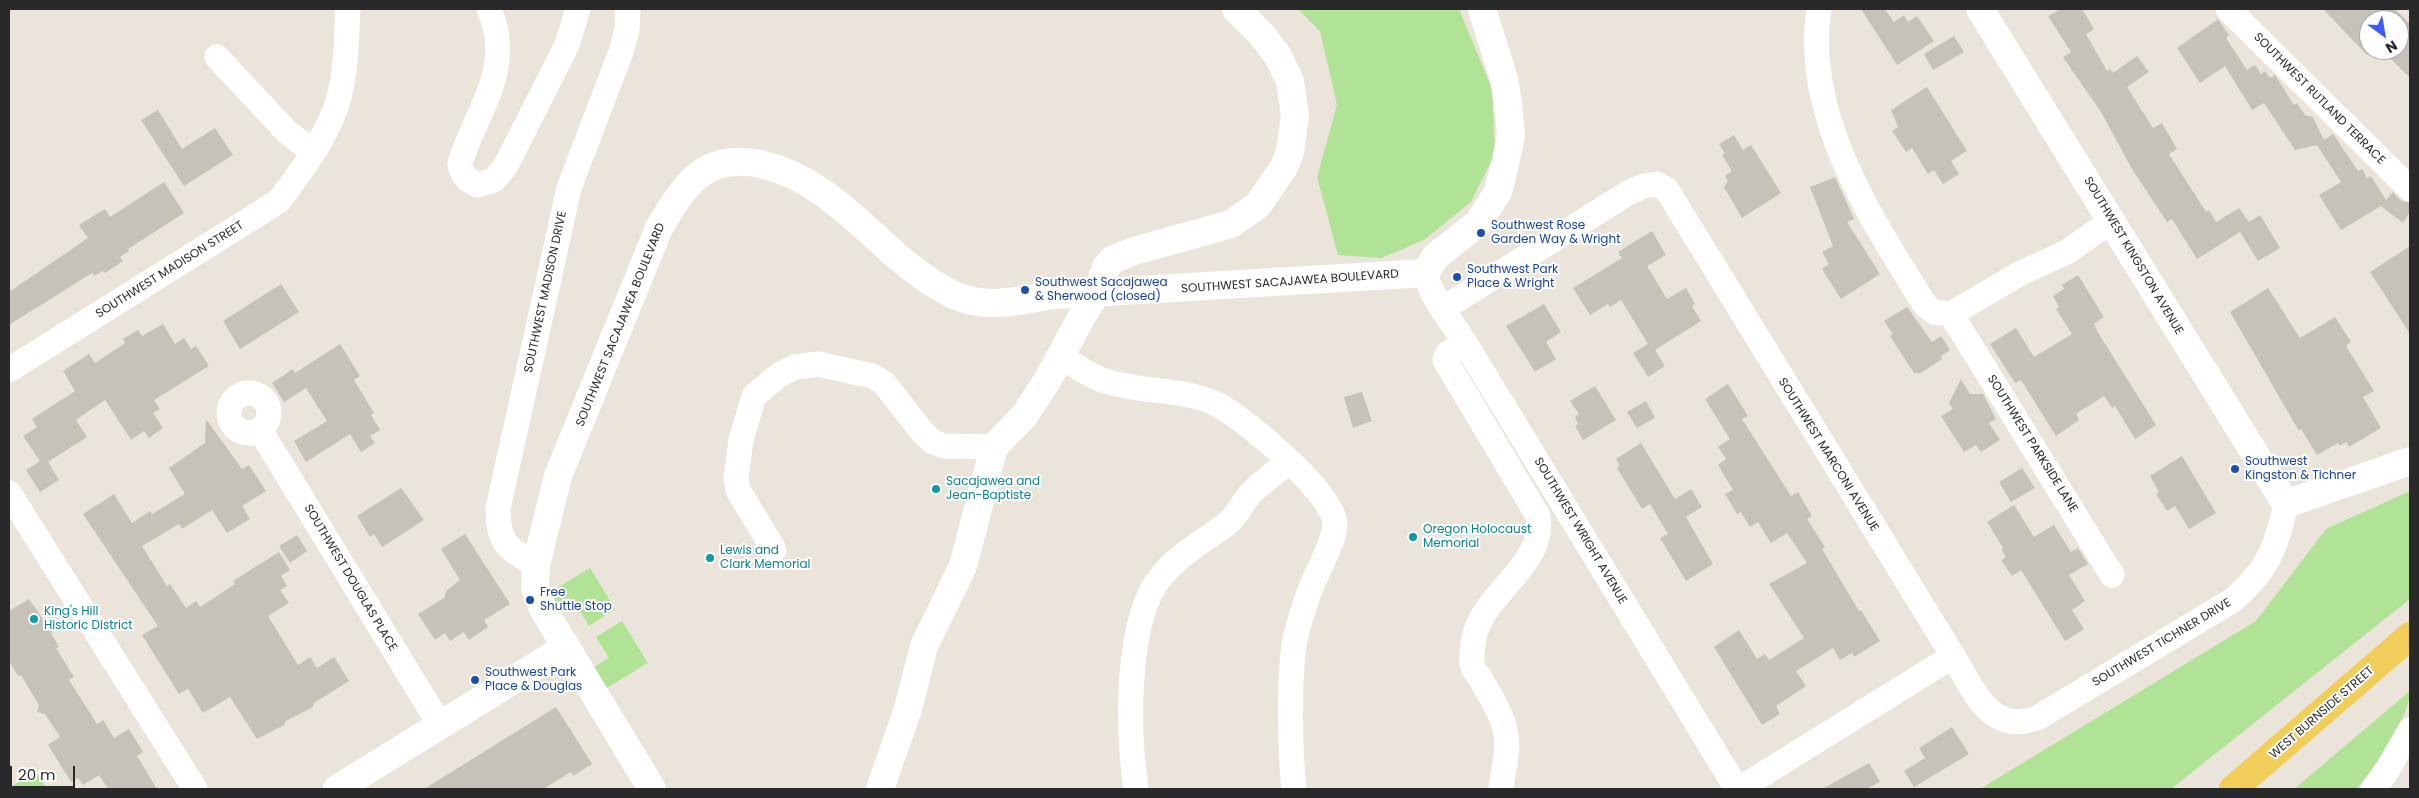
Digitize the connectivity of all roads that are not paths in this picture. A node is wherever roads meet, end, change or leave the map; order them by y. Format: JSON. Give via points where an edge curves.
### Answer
{"nodes":[{"id":1,"x":348,"y":9,"type":"edge"},
{"id":2,"x":489,"y":9,"type":"edge"},
{"id":3,"x":578,"y":9,"type":"edge"},
{"id":4,"x":628,"y":9,"type":"edge"},
{"id":5,"x":1236,"y":9,"type":"edge"},
{"id":6,"x":1482,"y":9,"type":"edge"},
{"id":7,"x":1819,"y":9,"type":"edge"},
{"id":8,"x":1980,"y":9,"type":"edge"},
{"id":9,"x":2228,"y":9,"type":"edge"},
{"id":10,"x":217,"y":58,"type":"dead end"},
{"id":11,"x":312,"y":151,"type":"junction"},
{"id":12,"x":2410,"y":189,"type":"edge"},
{"id":13,"x":2111,"y":221,"type":"junction"},
{"id":14,"x":1426,"y":273,"type":"junction"},
{"id":15,"x":1096,"y":294,"type":"junction"},
{"id":16,"x":1444,"y":308,"type":"junction"},
{"id":17,"x":1951,"y":314,"type":"junction"},
{"id":18,"x":1465,"y":343,"type":"junction"},
{"id":19,"x":1062,"y":357,"type":"junction"},
{"id":20,"x":9,"y":370,"type":"edge"},
{"id":21,"x":260,"y":430,"type":"dead end"},
{"id":22,"x":994,"y":447,"type":"junction"},
{"id":23,"x":1290,"y":461,"type":"junction"},
{"id":24,"x":2410,"y":461,"type":"edge"},
{"id":25,"x":9,"y":493,"type":"edge"},
{"id":26,"x":2286,"y":504,"type":"junction"},
{"id":27,"x":774,"y":550,"type":"dead end"},
{"id":28,"x":536,"y":565,"type":"junction"},
{"id":29,"x":2112,"y":575,"type":"dead end"},
{"id":30,"x":2410,"y":636,"type":"edge"},
{"id":31,"x":565,"y":648,"type":"junction"},
{"id":32,"x":1953,"y":656,"type":"junction"},
{"id":33,"x":2006,"y":722,"type":"joint"},
{"id":34,"x":440,"y":725,"type":"junction"},
{"id":35,"x":2410,"y":730,"type":"edge"},
{"id":36,"x":195,"y":789,"type":"edge"},
{"id":37,"x":337,"y":789,"type":"edge"},
{"id":38,"x":652,"y":789,"type":"edge"},
{"id":39,"x":880,"y":789,"type":"edge"},
{"id":40,"x":1136,"y":789,"type":"edge"},
{"id":41,"x":1294,"y":789,"type":"edge"},
{"id":42,"x":1501,"y":789,"type":"edge"},
{"id":43,"x":1738,"y":789,"type":"edge"},
{"id":44,"x":2232,"y":789,"type":"edge"},
{"id":45,"x":2373,"y":789,"type":"edge"}],
"edges":[{"from":1,"to":11,"type":"street","via":[[341,88],[335,111]]},
{"from":2,"to":3,"type":"street","via":[[499,40],[498,58],[460,163],[460,171],[478,185],[494,180],[506,167],[567,45]]},
{"from":4,"to":28,"type":"street","name":"SOUTHWEST MADISON DRIVE","via":[[621,52],[569,188],[498,508],[503,543]]},
{"from":5,"to":15,"type":"street","via":[[1278,56],[1290,81],[1295,115],[1290,152],[1284,167],[1258,205],[1231,224],[1112,260],[1102,275]]},
{"from":6,"to":14,"type":"street","via":[[1504,79],[1511,136],[1498,192],[1478,224],[1435,257]]},
{"from":7,"to":17,"type":"street","via":[[1817,60],[1825,106],[1841,151],[1880,235],[1925,305],[1934,312]]},
{"from":8,"to":13,"type":"street","name":"SOUTHWEST KINGSTON AVENUE"},
{"from":9,"to":12,"type":"street","name":"SOUTHWEST RUTLAND TERRACE"},
{"from":10,"to":11,"type":"street","via":[[287,132]]},
{"from":11,"to":20,"type":"street","name":"SOUTHWEST MADISON STREET","via":[[274,205]]},
{"from":13,"to":17,"type":"street","via":[[2068,252],[2021,273]]},
{"from":13,"to":26,"type":"street","name":"SOUTHWEST KINGSTON AVENUE"},
{"from":14,"to":15,"type":"street","name":"SOUTHWEST SACAJAWEA BOULEVARD"},
{"from":14,"to":16,"type":"street","name":"SOUTHWEST WRIGHT AVENUE","via":[[1426,282]]},
{"from":15,"to":19,"type":"street"},
{"from":15,"to":28,"type":"street","name":"SOUTHWEST SACAJAWEA BOULEVARD","via":[[1054,295],[995,303],[968,300],[921,274],[846,210],[804,180],[780,169],[747,161],[734,161],[704,171],[684,188],[659,228],[558,476]]},
{"from":16,"to":18,"type":"street","name":"SOUTHWEST WRIGHT AVENUE"},
{"from":16,"to":32,"type":"street","name":"SOUTHWEST MARCONI AVENUE","via":[[1628,193],[1657,184],[1667,190]]},
{"from":17,"to":29,"type":"street","name":"SOUTHWEST PARKSIDE LANE"},
{"from":18,"to":42,"type":"street","via":[[1447,354],[1445,360],[1538,516],[1539,524],[1538,537],[1526,559],[1485,614],[1474,636],[1472,665],[1506,731]]},
{"from":18,"to":43,"type":"street","name":"SOUTHWEST WRIGHT AVENUE"},
{"from":19,"to":22,"type":"street","via":[[1035,402]]},
{"from":19,"to":23,"type":"street","via":[[1110,383],[1194,396],[1222,407]]},
{"from":21,"to":34,"type":"street","name":"SOUTHWEST DOUGLAS PLACE"},
{"from":22,"to":27,"type":"street","via":[[944,446],[933,442],[884,383],[872,376],[818,364],[795,367],[779,375],[754,396],[741,440],[736,478],[738,490]]},
{"from":22,"to":39,"type":"street","via":[[963,566],[924,646],[908,709]]},
{"from":23,"to":40,"type":"street","via":[[1251,493],[1230,521],[1186,552],[1162,575],[1149,597],[1134,655],[1129,705]]},
{"from":23,"to":41,"type":"street","via":[[1327,503],[1335,524],[1310,590],[1292,655],[1289,743]]},
{"from":24,"to":26,"type":"street"},
{"from":25,"to":36,"type":"street"},
{"from":26,"to":33,"type":"street","name":"SOUTHWEST TICHNER DRIVE","via":[[2271,555],[2255,579],[2233,600],[2039,717]]},
{"from":28,"to":31,"type":"street","name":"SOUTHWEST SACAJAWEA BOULEVARD","via":[[538,599]]},
{"from":30,"to":44,"type":"main road","name":"WEST BURNSIDE STREET"},
{"from":31,"to":34,"type":"street"},
{"from":31,"to":38,"type":"street","name":"SOUTHWEST SACAJAWEA BOULEVARD"},
{"from":32,"to":33,"type":"street","name":"SOUTHWEST MARCONI AVENUE","via":[[1988,710]]},
{"from":32,"to":43,"type":"street"},
{"from":34,"to":37,"type":"street"},
{"from":35,"to":45,"type":"street"}]}
